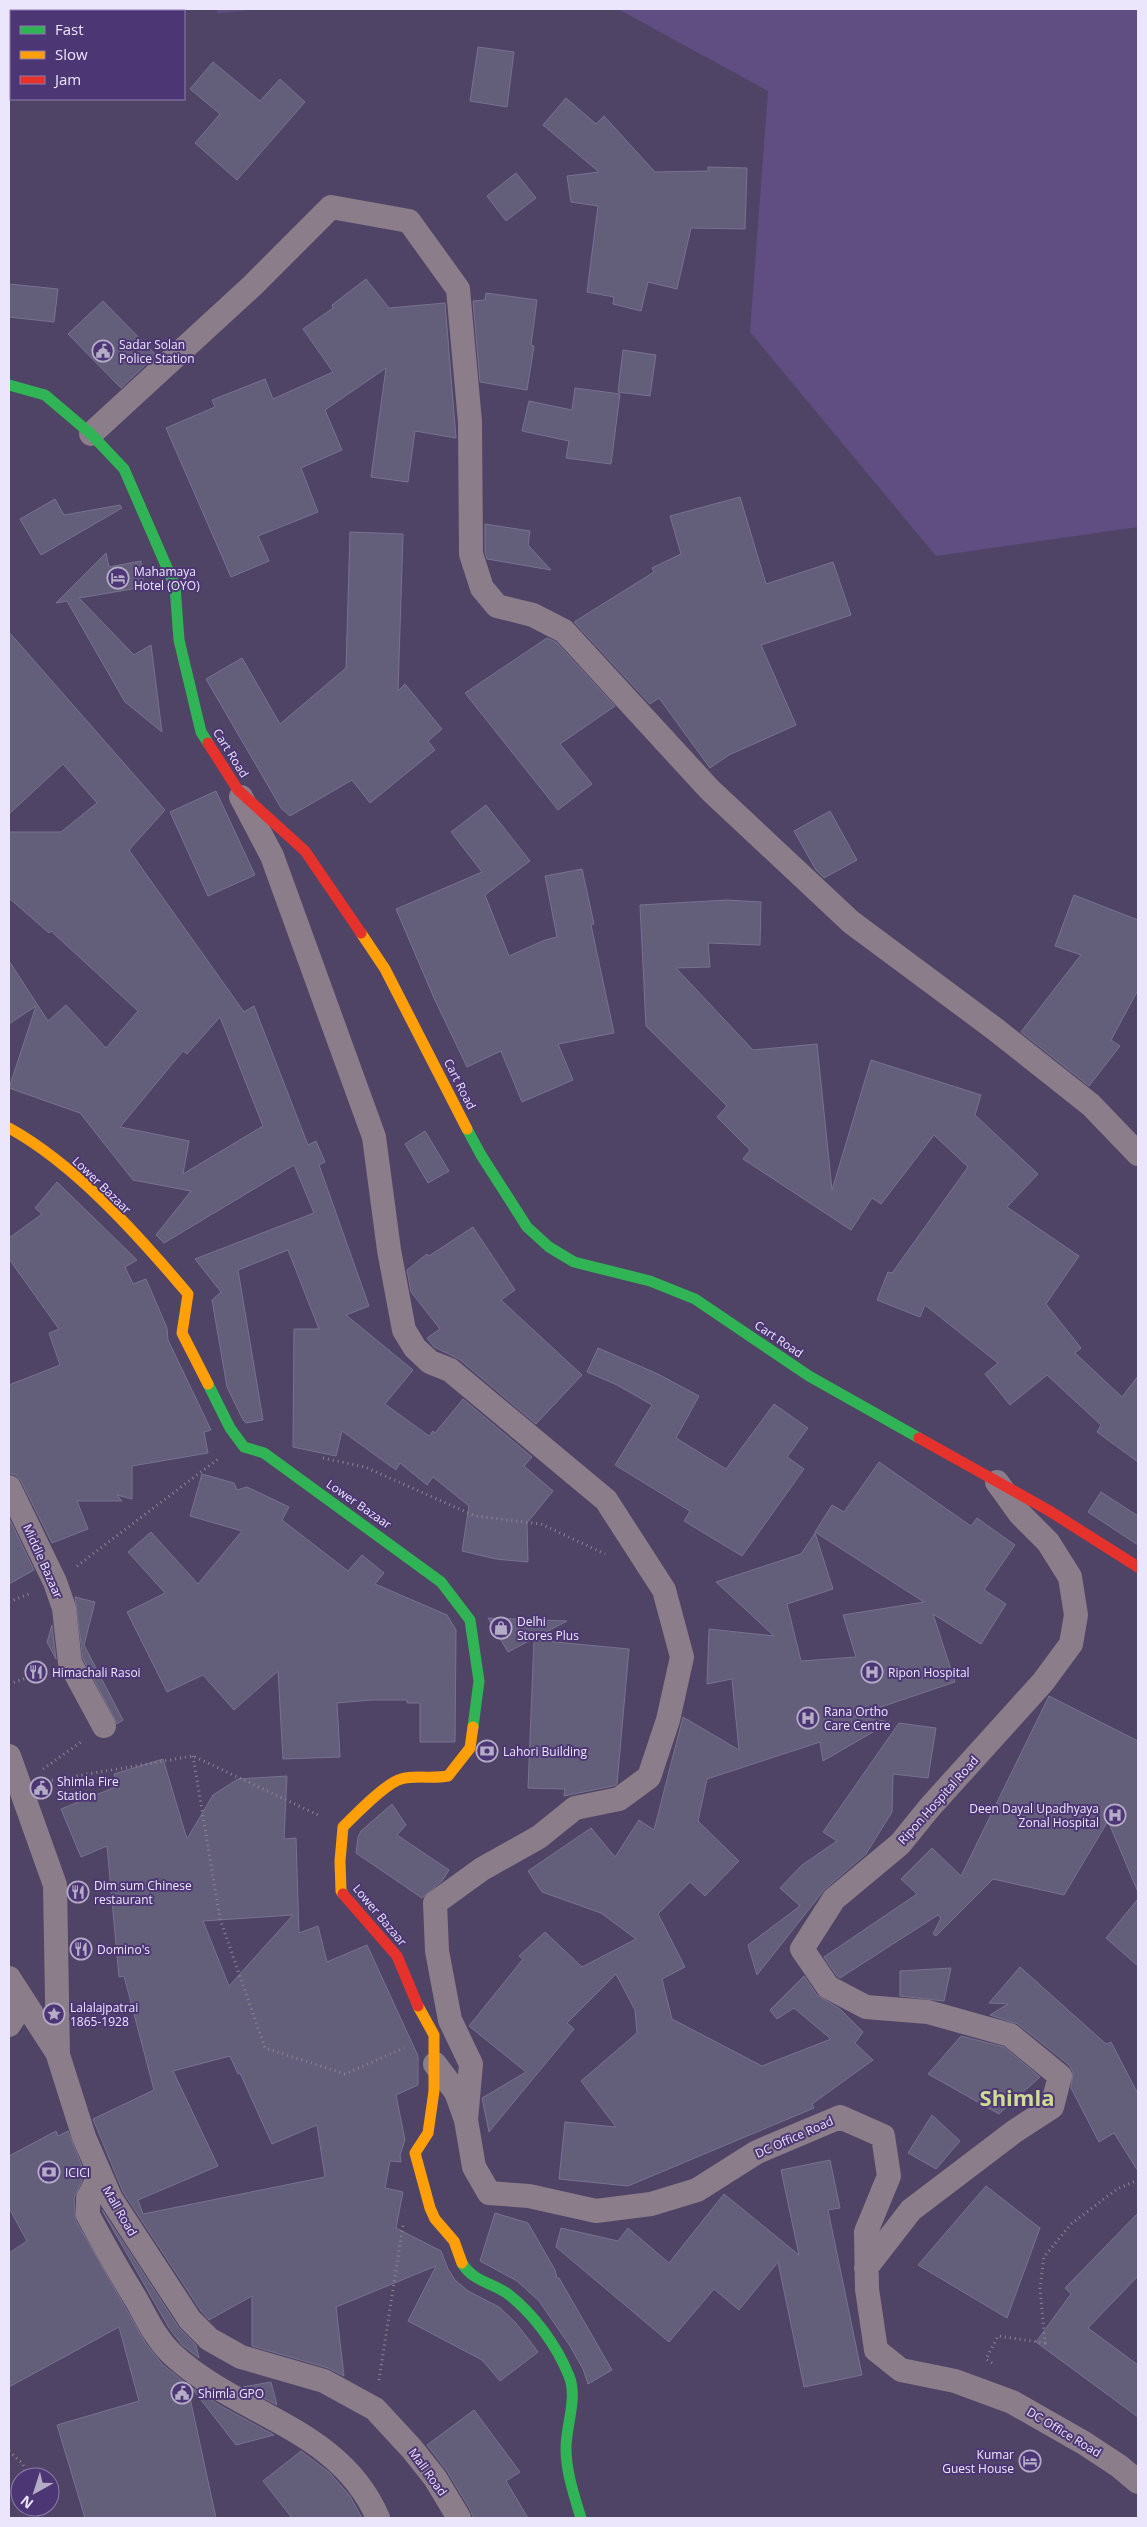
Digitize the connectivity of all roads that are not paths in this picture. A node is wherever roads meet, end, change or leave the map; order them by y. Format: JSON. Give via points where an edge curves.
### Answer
{"nodes":[{"id":1,"x":9,"y":385,"type":"edge"},
{"id":2,"x":91,"y":434,"type":"junction"},
{"id":3,"x":238,"y":790,"type":"junction"},
{"id":4,"x":9,"y":1128,"type":"edge"},
{"id":5,"x":1138,"y":1154,"type":"edge"},
{"id":6,"x":997,"y":1482,"type":"junction"},
{"id":7,"x":9,"y":1487,"type":"edge"},
{"id":8,"x":1138,"y":1567,"type":"edge"},
{"id":9,"x":104,"y":1726,"type":"road end"},
{"id":10,"x":9,"y":1756,"type":"edge"},
{"id":11,"x":9,"y":1978,"type":"edge"},
{"id":12,"x":24,"y":2002,"type":"junction"},
{"id":13,"x":9,"y":2025,"type":"edge"},
{"id":14,"x":58,"y":2055,"type":"junction"},
{"id":15,"x":436,"y":2064,"type":"junction"},
{"id":16,"x":466,"y":2120,"type":"junction"},
{"id":17,"x":100,"y":2175,"type":"junction"},
{"id":18,"x":866,"y":2268,"type":"junction"},
{"id":19,"x":1138,"y":2482,"type":"edge"},
{"id":20,"x":378,"y":2518,"type":"edge"},
{"id":21,"x":459,"y":2518,"type":"edge"},
{"id":22,"x":581,"y":2518,"type":"edge"}],
"edges":[{"from":1,"to":2,"type":"street","name":"Cart Road","via":[[45,395]]},
{"from":2,"to":3,"type":"street","name":"Cart Road","via":[[124,468],[175,586],[179,640],[200,732]]},
{"from":2,"to":5,"type":"street","via":[[252,286],[331,207],[408,221],[458,289],[470,422],[471,554],[482,588],[498,606],[533,615],[564,631],[710,790],[851,922],[1091,1105]]},
{"from":3,"to":6,"type":"street","name":"Cart Road","via":[[305,851],[385,969],[481,1155],[527,1227],[574,1262],[650,1281],[695,1300],[810,1376]]},
{"from":3,"to":16,"type":"street","via":[[272,856],[374,1137],[389,1250],[404,1330],[415,1348],[430,1362],[450,1370],[606,1500],[664,1590],[682,1657],[668,1720],[649,1777],[619,1798],[575,1808],[539,1837],[482,1869],[435,1903],[438,1951],[450,2020],[471,2064]]},
{"from":4,"to":15,"type":"street","name":"Lower Bazaar","via":[[38,1144],[101,1201],[188,1294],[182,1333],[230,1428],[244,1447],[264,1453],[441,1582],[470,1620],[479,1681],[470,1748],[448,1776],[400,1779],[371,1800],[343,1827],[340,1861],[341,1891],[397,1956],[434,2035]]},
{"from":6,"to":8,"type":"street","name":"Cart Road"},
{"from":6,"to":18,"type":"street","name":"Ripon Hospital Road","via":[[1020,1514],[1048,1542],[1070,1577],[1076,1616],[1071,1644],[1043,1682],[900,1844],[834,1899],[802,1949],[828,1987],[866,2006],[928,2012],[1010,2036],[1060,2076],[1052,2107],[911,2210]]},
{"from":7,"to":9,"type":"street","name":"Middle Bazaar","via":[[55,1582],[64,1608],[70,1664]]},
{"from":10,"to":14,"type":"street","name":"Mall Road","via":[[55,1884]]},
{"from":11,"to":12,"type":"street"},
{"from":12,"to":13,"type":"street"},
{"from":12,"to":14,"type":"street"},
{"from":14,"to":17,"type":"street","name":"Mall Road","via":[[84,2137]]},
{"from":15,"to":16,"type":"street","name":"DC Office Road","via":[[456,2092]]},
{"from":15,"to":22,"type":"street","name":"Lower Bazaar","via":[[428,2133],[415,2153],[420,2182],[433,2216],[448,2231],[465,2268],[481,2281],[507,2293],[525,2310],[551,2344],[570,2379],[571,2414],[566,2447]]},
{"from":16,"to":18,"type":"street","name":"DC Office Road","via":[[474,2168],[489,2193],[529,2196],[596,2211],[651,2204],[697,2190],[757,2152],[840,2117],[883,2136],[889,2176],[866,2232]]},
{"from":17,"to":20,"type":"street","via":[[88,2198],[88,2215],[155,2333],[173,2355],[199,2374],[240,2401],[294,2429],[334,2458],[353,2476]]},
{"from":17,"to":21,"type":"street","name":"Mall Road","via":[[111,2199],[154,2266],[190,2320],[209,2339],[241,2356],[324,2381],[375,2409],[435,2478]]},
{"from":18,"to":19,"type":"street","name":"DC Office Road","via":[[876,2350],[901,2370],[954,2381],[1012,2402],[1084,2443]]}]}
